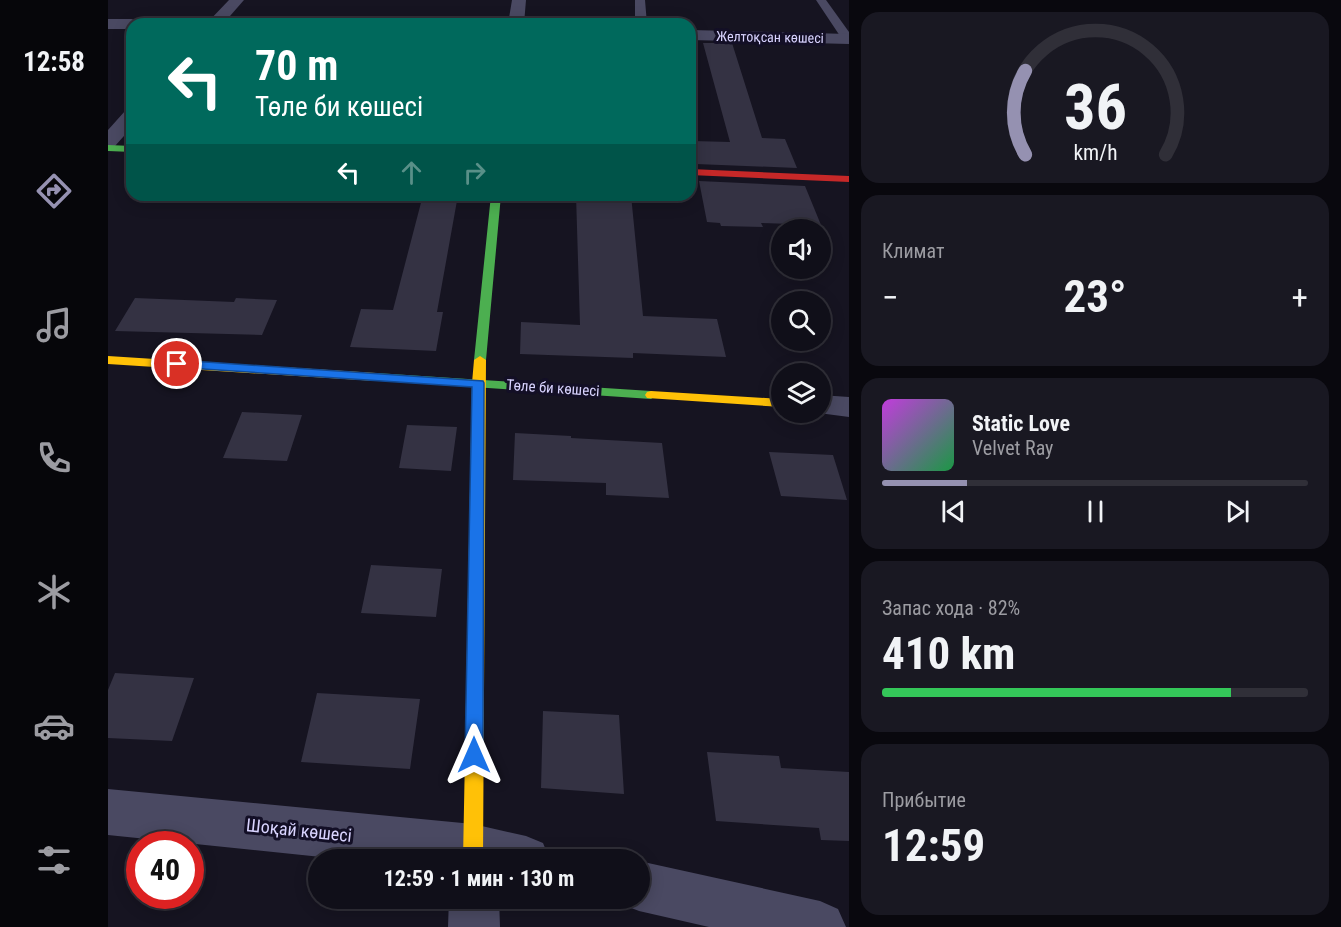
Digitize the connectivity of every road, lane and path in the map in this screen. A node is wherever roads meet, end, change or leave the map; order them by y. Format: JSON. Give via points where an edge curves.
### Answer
{"nodes":[{"id":1,"x":237,"y":0,"type":"edge"},
{"id":2,"x":519,"y":0,"type":"edge"},
{"id":3,"x":640,"y":0,"type":"edge"},
{"id":4,"x":821,"y":0,"type":"edge"},
{"id":5,"x":220,"y":18,"type":"edge"},
{"id":6,"x":517,"y":18,"type":"edge"},
{"id":7,"x":641,"y":18,"type":"edge"},
{"id":8,"x":108,"y":24,"type":"edge"},
{"id":9,"x":126,"y":24,"type":"edge"},
{"id":10,"x":696,"y":35,"type":"edge"},
{"id":11,"x":848,"y":39,"type":"edge"},
{"id":12,"x":126,"y":122,"type":"edge"},
{"id":13,"x":108,"y":142,"type":"edge"},
{"id":14,"x":108,"y":148,"type":"edge"},
{"id":15,"x":126,"y":149,"type":"edge"},
{"id":16,"x":696,"y":172,"type":"edge"},
{"id":17,"x":849,"y":179,"type":"edge"},
{"id":18,"x":495,"y":201,"type":"edge"},
{"id":19,"x":108,"y":360,"type":"edge"},
{"id":20,"x":478,"y":383,"type":"junction"},
{"id":21,"x":771,"y":402,"type":"edge"},
{"id":22,"x":831,"y":406,"type":"edge"},
{"id":23,"x":849,"y":407,"type":"edge"},
{"id":24,"x":108,"y":812,"type":"edge"},
{"id":25,"x":430,"y":849,"type":"edge"},
{"id":26,"x":473,"y":849,"type":"edge"},
{"id":27,"x":650,"y":888,"type":"edge"},
{"id":28,"x":474,"y":909,"type":"edge"},
{"id":29,"x":474,"y":927,"type":"edge"},
{"id":30,"x":820,"y":927,"type":"edge"}],
"edges":[{"from":1,"to":5,"type":"street"},
{"from":2,"to":6,"type":"street"},
{"from":3,"to":7,"type":"lane"},
{"from":4,"to":11,"type":"lane"},
{"from":8,"to":9,"type":"street"},
{"from":10,"to":11,"type":"street","name":"Желтоқсан көшесі"},
{"from":12,"to":13,"type":"street"},
{"from":14,"to":15,"type":"street"},
{"from":16,"to":17,"type":"street"},
{"from":18,"to":20,"type":"street"},
{"from":19,"to":20,"type":"street","name":"Төле би көшесі"},
{"from":20,"to":21,"type":"street","name":"Төле би көшесі"},
{"from":20,"to":26,"type":"street"},
{"from":22,"to":23,"type":"street"},
{"from":24,"to":25,"type":"street","name":"Шоқай көшесі"},
{"from":27,"to":30,"type":"street"},
{"from":28,"to":29,"type":"street"}]}
